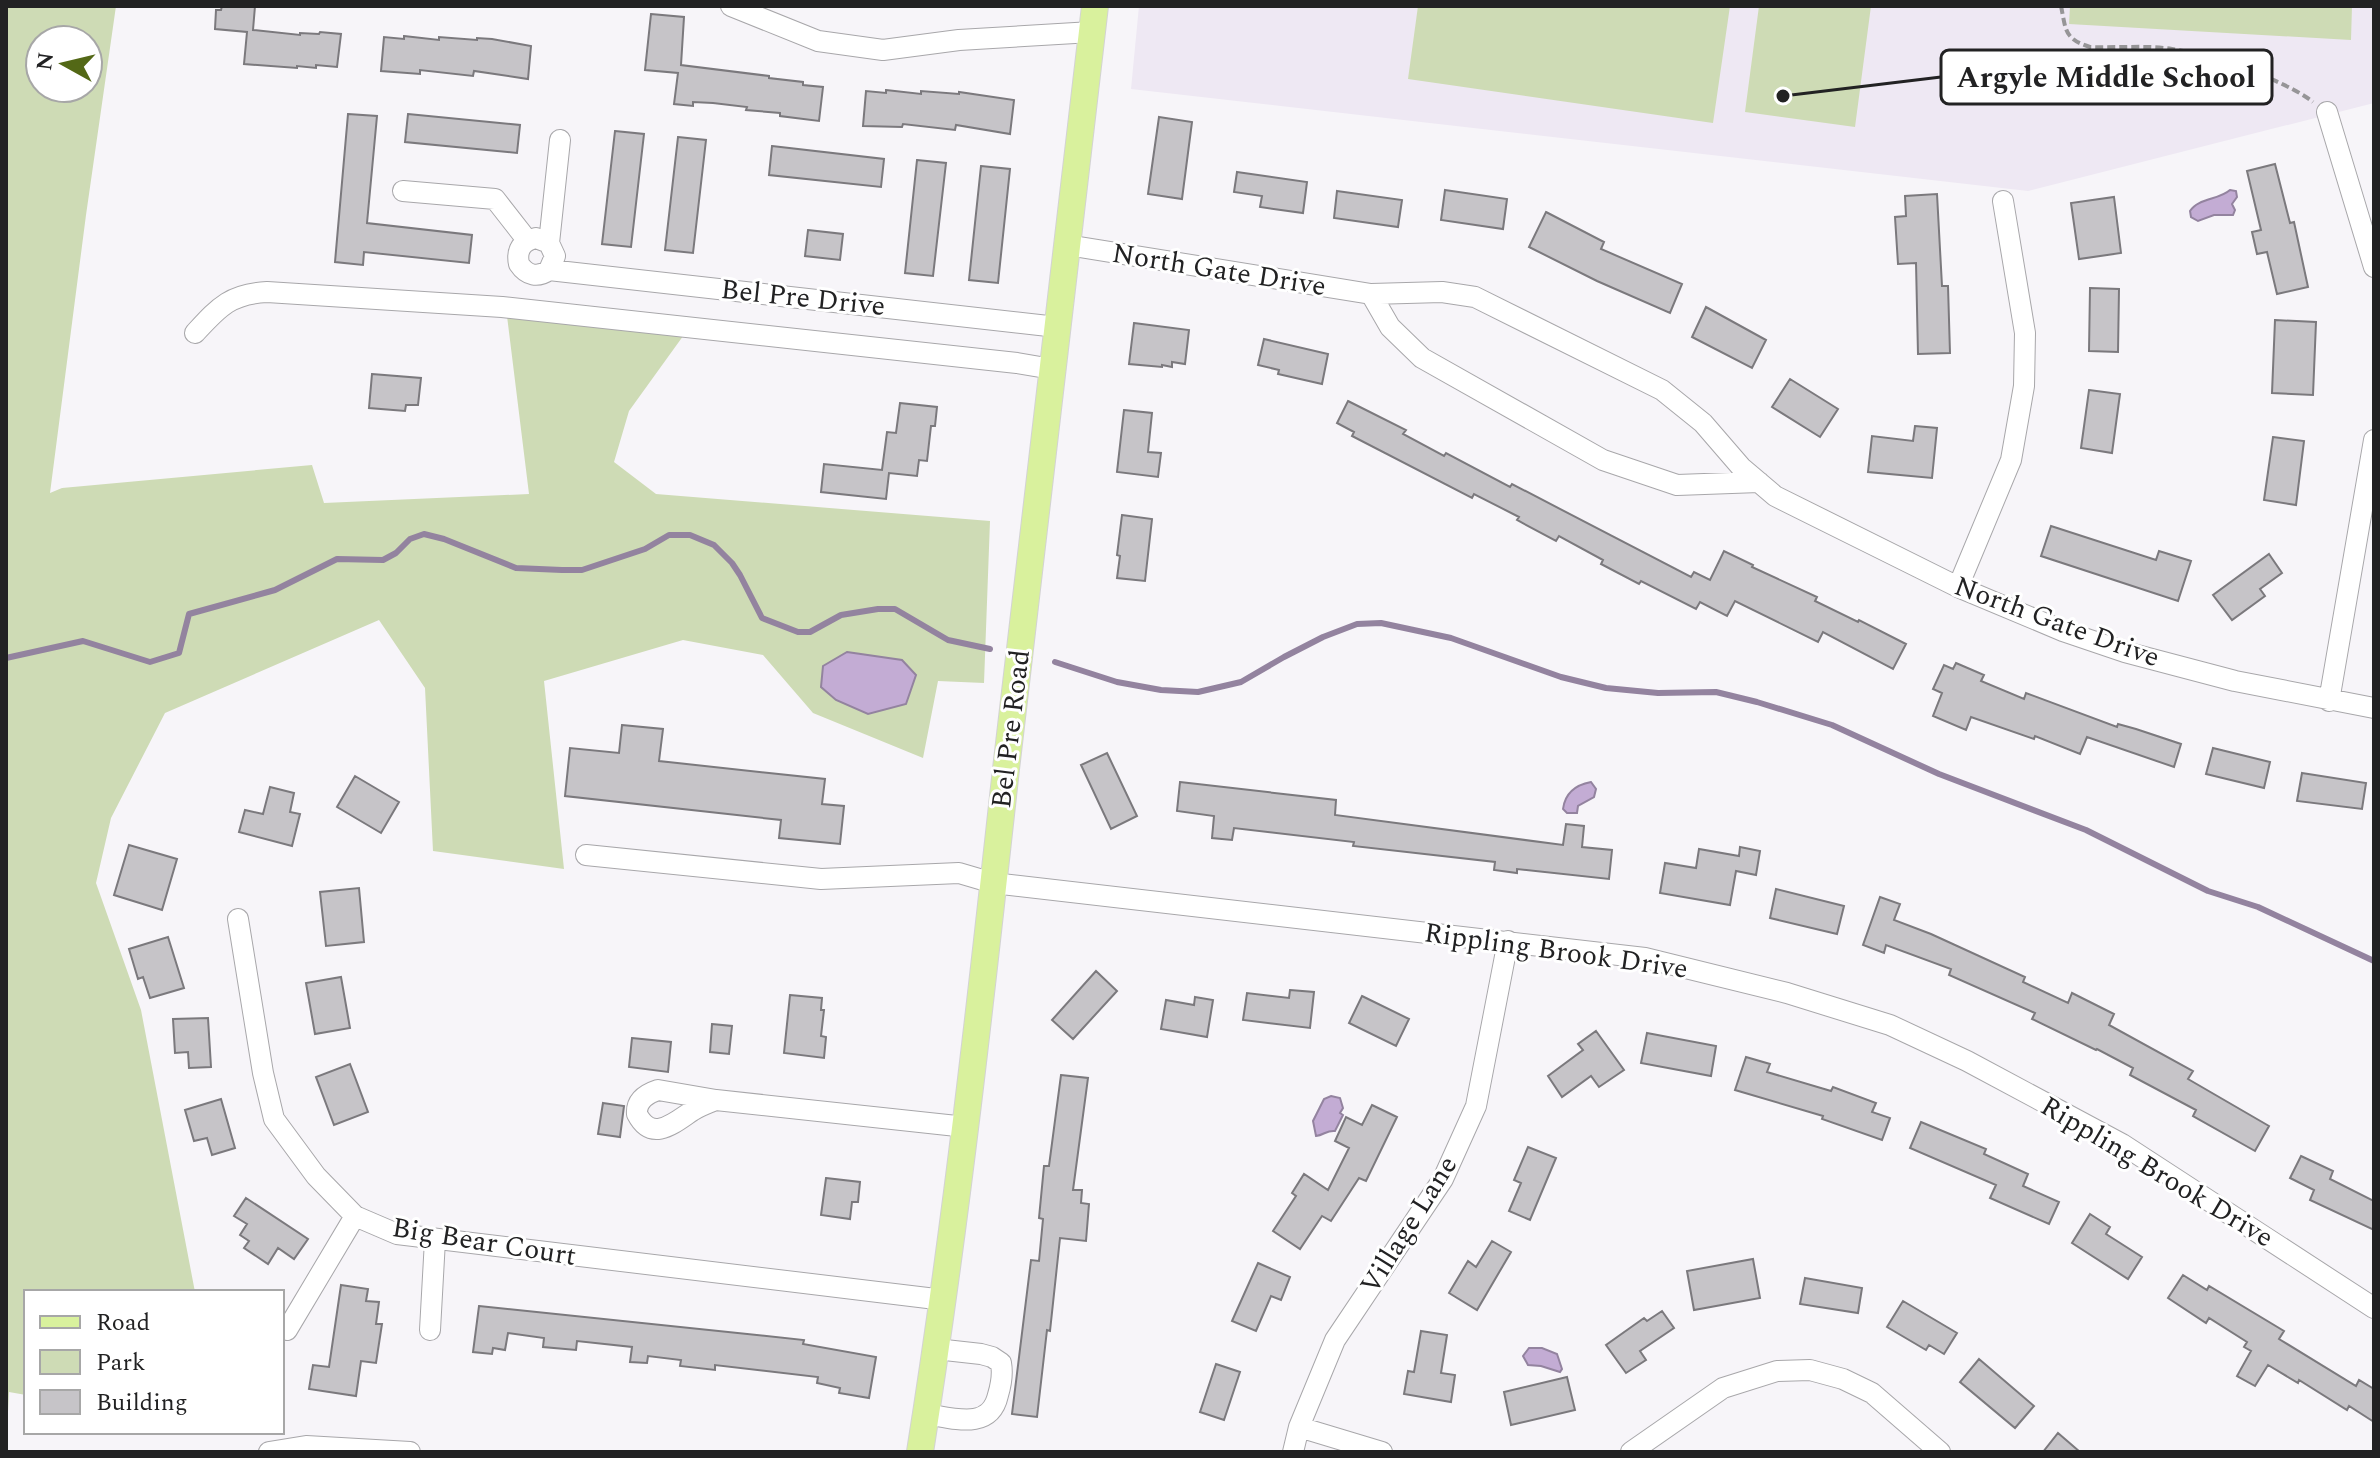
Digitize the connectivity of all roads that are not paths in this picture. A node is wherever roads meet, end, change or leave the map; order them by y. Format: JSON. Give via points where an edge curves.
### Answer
{"nodes":[{"id":1,"x":731,"y":6,"type":"edge"},
{"id":2,"x":1093,"y":19,"type":"edge"},
{"id":3,"x":2327,"y":112,"type":"road end"},
{"id":4,"x":560,"y":140,"type":"dead end"},
{"id":5,"x":403,"y":191,"type":"dead end"},
{"id":6,"x":2003,"y":201,"type":"dead end"},
{"id":7,"x":527,"y":240,"type":"junction"},
{"id":8,"x":549,"y":243,"type":"junction"},
{"id":9,"x":1067,"y":245,"type":"junction"},
{"id":10,"x":2374,"y":267,"type":"edge"},
{"id":11,"x":549,"y":270,"type":"junction"},
{"id":12,"x":1371,"y":294,"type":"junction"},
{"id":13,"x":1057,"y":327,"type":"junction"},
{"id":14,"x":195,"y":333,"type":"dead end"},
{"id":15,"x":1052,"y":369,"type":"junction"},
{"id":16,"x":2374,"y":440,"type":"edge"},
{"id":17,"x":1759,"y":482,"type":"junction"},
{"id":18,"x":1958,"y":587,"type":"junction"},
{"id":19,"x":2329,"y":701,"type":"junction"},
{"id":20,"x":2374,"y":708,"type":"edge"},
{"id":21,"x":586,"y":855,"type":"dead end"},
{"id":22,"x":993,"y":883,"type":"junction"},
{"id":23,"x":238,"y":919,"type":"dead end"},
{"id":24,"x":1508,"y":941,"type":"junction"},
{"id":25,"x":716,"y":1100,"type":"dead end"},
{"id":26,"x":966,"y":1127,"type":"junction"},
{"id":27,"x":355,"y":1216,"type":"junction"},
{"id":28,"x":435,"y":1240,"type":"junction"},
{"id":29,"x":944,"y":1300,"type":"junction"},
{"id":30,"x":2374,"y":1308,"type":"edge"},
{"id":31,"x":287,"y":1330,"type":"dead end"},
{"id":32,"x":430,"y":1330,"type":"dead end"},
{"id":33,"x":936,"y":1349,"type":"junction"},
{"id":34,"x":926,"y":1414,"type":"junction"},
{"id":35,"x":1299,"y":1427,"type":"junction"},
{"id":36,"x":269,"y":1452,"type":"edge"},
{"id":37,"x":410,"y":1452,"type":"edge"},
{"id":38,"x":920,"y":1452,"type":"edge"},
{"id":39,"x":1293,"y":1452,"type":"edge"},
{"id":40,"x":1382,"y":1452,"type":"edge"},
{"id":41,"x":1631,"y":1452,"type":"edge"},
{"id":42,"x":1940,"y":1452,"type":"edge"}],
"edges":[{"from":1,"to":2,"type":"street","via":[[818,41],[883,50]]},
{"from":2,"to":9,"type":"main road","name":"Bel Pre Road"},
{"from":3,"to":10,"type":"street"},
{"from":4,"to":8,"type":"street"},
{"from":5,"to":7,"type":"street","via":[[495,199]]},
{"from":6,"to":18,"type":"street","via":[[2025,333],[2024,386],[2011,460]]},
{"from":7,"to":8,"type":"street"},
{"from":7,"to":11,"type":"street","name":"Bel Pre Drive","via":[[517,257],[523,270],[536,275]]},
{"from":8,"to":11,"type":"street","via":[[555,256]]},
{"from":9,"to":12,"type":"street","name":"North Gate Drive"},
{"from":9,"to":13,"type":"main road","name":"Bel Pre Road"},
{"from":11,"to":13,"type":"street","name":"Bel Pre Drive"},
{"from":12,"to":17,"type":"street","name":"North Gate Drive","via":[[1442,292],[1475,297],[1662,390],[1703,423]]},
{"from":12,"to":17,"type":"street","via":[[1390,327],[1422,358],[1603,460],[1677,485]]},
{"from":13,"to":15,"type":"main road","name":"Bel Pre Road"},
{"from":14,"to":15,"type":"street","via":[[221,305],[247,293],[267,292],[502,307]]},
{"from":15,"to":22,"type":"main road","name":"Bel Pre Road"},
{"from":16,"to":19,"type":"street"},
{"from":17,"to":18,"type":"street","name":"North Gate Drive","via":[[1775,496]]},
{"from":18,"to":19,"type":"street","name":"North Gate Drive","via":[[2125,652]]},
{"from":19,"to":20,"type":"street","name":"North Gate Drive"},
{"from":21,"to":22,"type":"street","name":"Rippling Brook Drive","via":[[821,879],[959,873]]},
{"from":22,"to":24,"type":"street","name":"Rippling Brook Drive"},
{"from":22,"to":26,"type":"main road","name":"Bel Pre Road"},
{"from":23,"to":27,"type":"street","name":"Big Bear Court","via":[[274,1119],[316,1176]]},
{"from":24,"to":30,"type":"street","name":"Rippling Brook Drive","via":[[1645,958],[1890,1025],[2122,1144]]},
{"from":24,"to":35,"type":"street","name":"Village Lane","via":[[1476,1106],[1443,1179],[1335,1340]]},
{"from":25,"to":26,"type":"street"},
{"from":26,"to":29,"type":"main road","name":"Bel Pre Road"},
{"from":27,"to":28,"type":"street","name":"Big Bear Court","via":[[397,1234]]},
{"from":27,"to":31,"type":"street"},
{"from":28,"to":29,"type":"street","name":"Big Bear Court"},
{"from":28,"to":32,"type":"street"},
{"from":29,"to":33,"type":"main road","name":"Bel Pre Road"},
{"from":33,"to":34,"type":"main road","name":"Bel Pre Road"},
{"from":33,"to":34,"type":"street","via":[[992,1357],[1001,1363],[1001,1384],[988,1415],[968,1419]]},
{"from":34,"to":38,"type":"main road","name":"Bel Pre Road"},
{"from":35,"to":39,"type":"street","name":"Village Lane"},
{"from":35,"to":40,"type":"street"},
{"from":36,"to":37,"type":"street","via":[[306,1446]]},
{"from":41,"to":42,"type":"street","via":[[1723,1388],[1777,1371],[1810,1370],[1872,1393]]}]}
